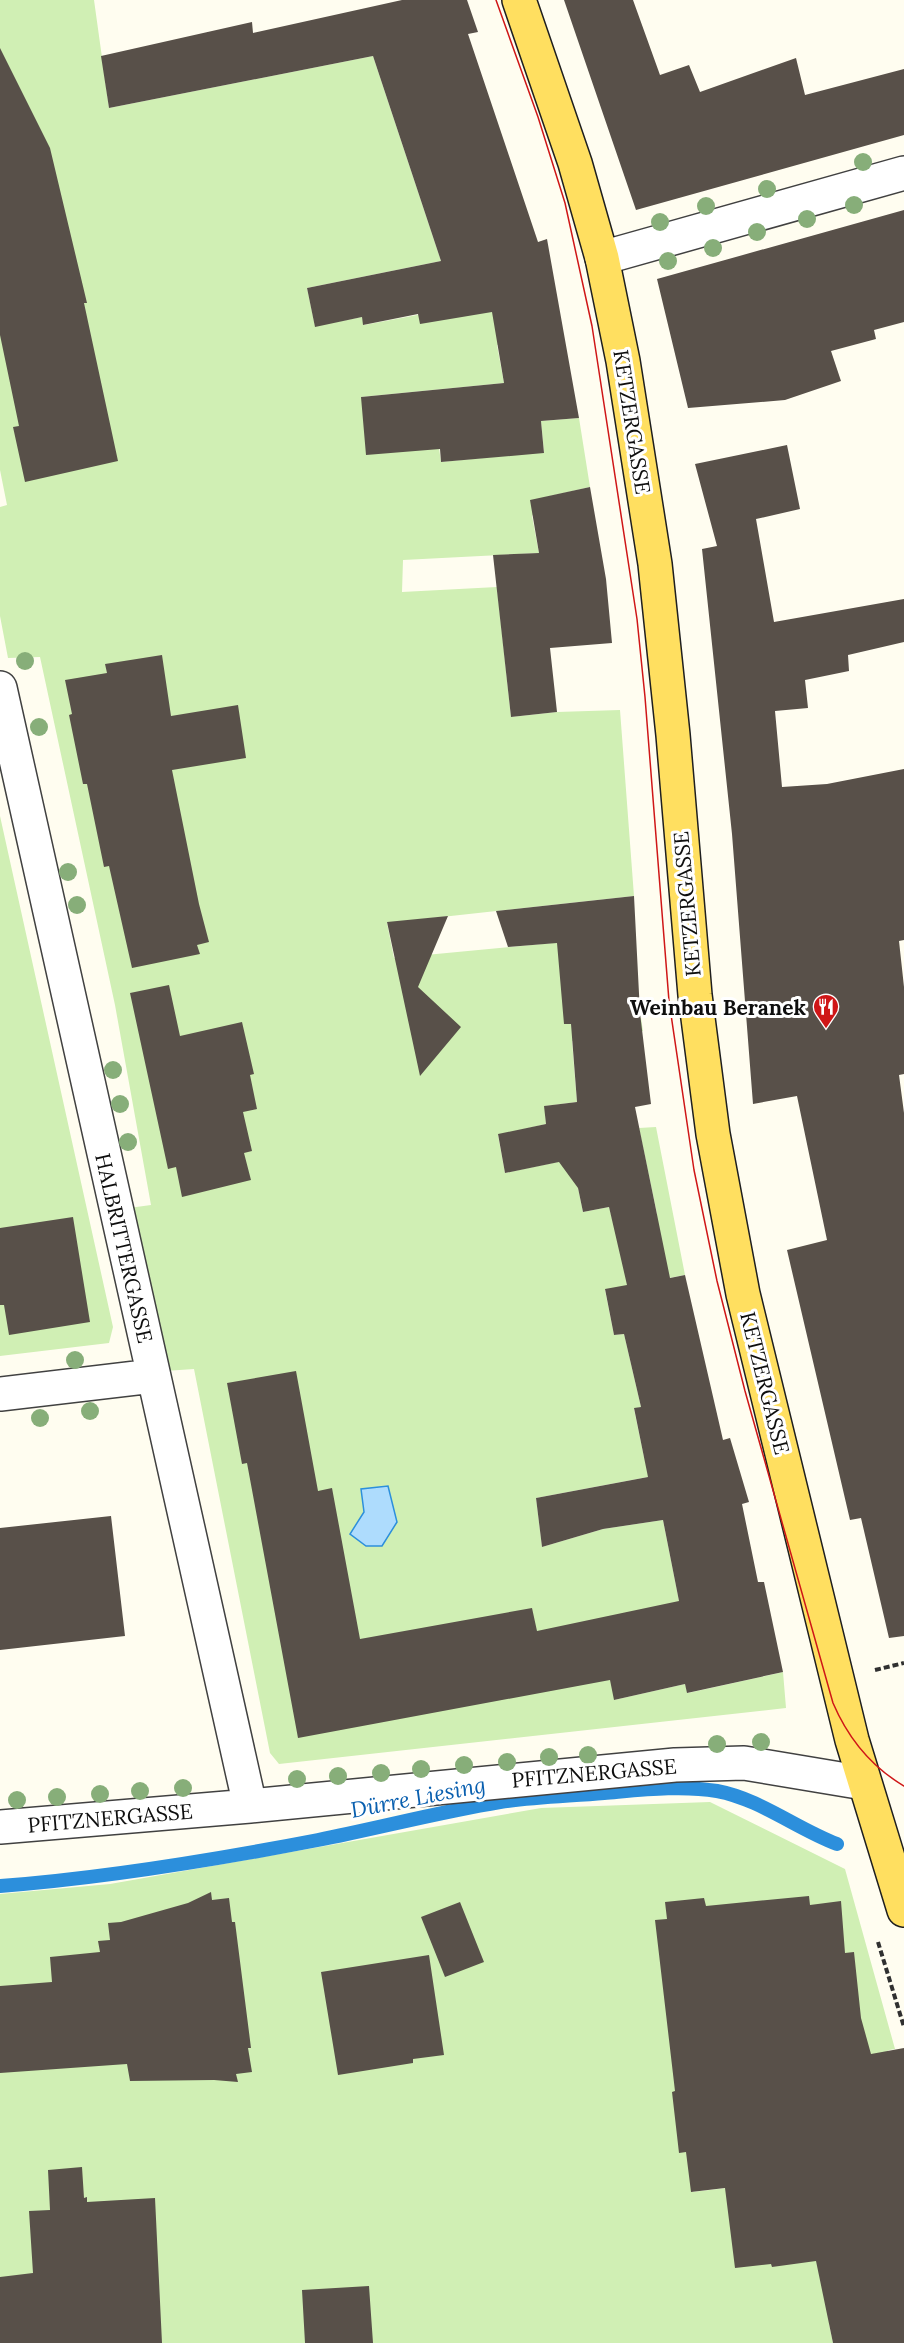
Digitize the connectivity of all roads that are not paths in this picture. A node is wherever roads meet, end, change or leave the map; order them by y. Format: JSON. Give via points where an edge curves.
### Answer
{"nodes":[{"id":1,"x":519,"y":0,"type":"edge"},
{"id":2,"x":904,"y":173,"type":"edge"},
{"id":3,"x":602,"y":258,"type":"junction"},
{"id":4,"x":0,"y":688,"type":"edge"},
{"id":5,"x":153,"y":1377,"type":"junction"},
{"id":6,"x":0,"y":1394,"type":"edge"},
{"id":7,"x":864,"y":1783,"type":"junction"},
{"id":8,"x":250,"y":1806,"type":"junction"},
{"id":9,"x":0,"y":1827,"type":"edge"},
{"id":10,"x":904,"y":1910,"type":"edge"}],
"edges":[{"from":1,"to":3,"type":"main road","name":"KETZERGASSE","via":[[575,163]]},
{"from":2,"to":3,"type":"street"},
{"from":3,"to":7,"type":"main road","name":"KETZERGASSE","via":[[623,361],[655,564],[694,995],[713,1134],[743,1294]]},
{"from":4,"to":5,"type":"street","name":"HALBRITTERGASSE"},
{"from":5,"to":6,"type":"street"},
{"from":5,"to":8,"type":"street","name":"HALBRITTERGASSE"},
{"from":7,"to":8,"type":"street","name":"PFITZNERGASSE","via":[[744,1763],[675,1765]]},
{"from":7,"to":10,"type":"main road","name":"KETZERGASSE"},
{"from":8,"to":9,"type":"street","name":"PFITZNERGASSE"}]}
